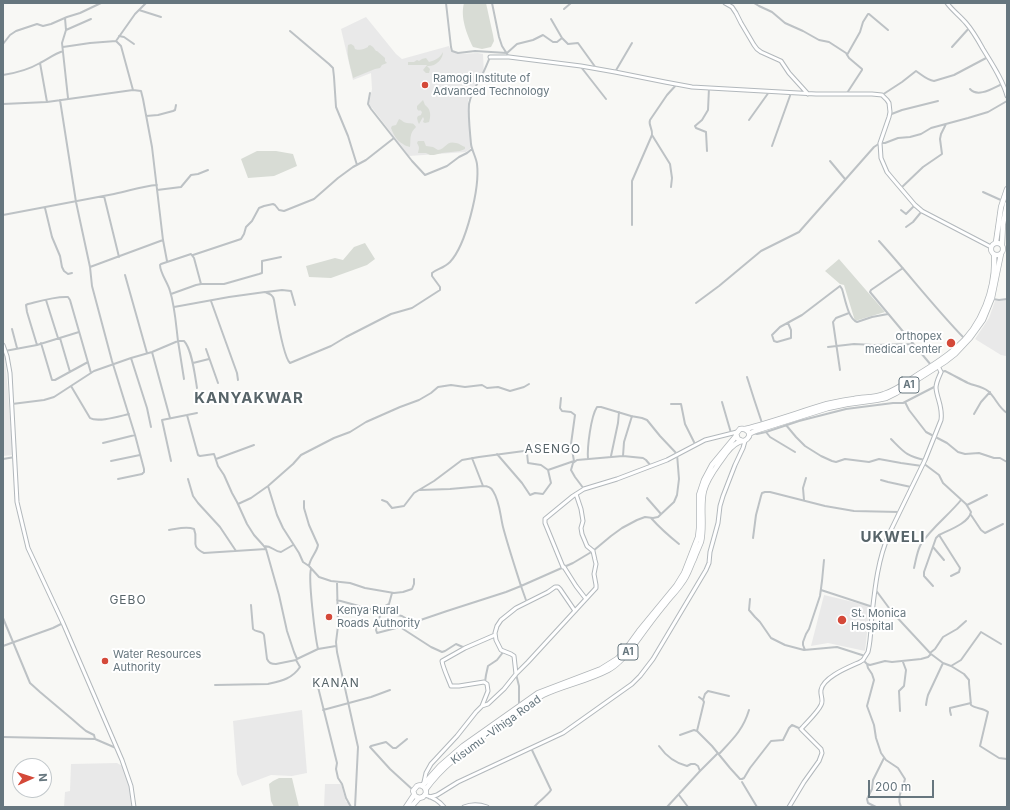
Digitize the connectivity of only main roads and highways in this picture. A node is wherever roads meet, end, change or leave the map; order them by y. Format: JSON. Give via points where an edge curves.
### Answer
{"nodes":[{"id":1,"x":1007,"y":189,"type":"edge"},
{"id":2,"x":1005,"y":202,"type":"edge"},
{"id":3,"x":996,"y":242,"type":"junction"},
{"id":4,"x":1002,"y":245,"type":"junction"},
{"id":5,"x":1001,"y":254,"type":"junction"},
{"id":6,"x":994,"y":255,"type":"junction"},
{"id":7,"x":745,"y":429,"type":"junction"},
{"id":8,"x":751,"y":433,"type":"junction"},
{"id":9,"x":737,"y":434,"type":"junction"},
{"id":10,"x":744,"y":441,"type":"junction"},
{"id":11,"x":424,"y":786,"type":"junction"},
{"id":12,"x":414,"y":793,"type":"junction"},
{"id":13,"x":419,"y":798,"type":"junction"},
{"id":14,"x":406,"y":807,"type":"edge"},
{"id":15,"x":411,"y":807,"type":"edge"}],
"edges":[{"from":1,"to":2,"type":"highway","number":"A1"},
{"from":2,"to":3,"type":"highway","number":"A1"},
{"from":2,"to":4,"type":"highway","number":"A1"},
{"from":3,"to":4,"type":"highway"},
{"from":3,"to":6,"type":"highway","number":"A1","via":[[991,247]]},
{"from":4,"to":5,"type":"highway","number":"A1"},
{"from":5,"to":6,"type":"highway"},
{"from":5,"to":8,"type":"highway","number":"A1","via":[[992,298],[983,320],[955,354],[883,399],[828,408]]},
{"from":6,"to":7,"type":"highway","number":"A1","via":[[992,284],[979,319],[957,347],[932,366],[886,394],[827,404]]},
{"from":7,"to":8,"type":"highway"},
{"from":7,"to":9,"type":"highway","number":"A1","via":[[742,428]]},
{"from":8,"to":10,"type":"highway","number":"A1"},
{"from":9,"to":10,"type":"highway","via":[[738,439]]},
{"from":9,"to":11,"type":"highway","name":"Kisumu -Vihiga Road","number":"A1","via":[[712,465],[704,480],[699,495],[698,537],[684,573],[627,648],[606,667],[542,692],[519,707],[464,746],[440,766]]},
{"from":10,"to":11,"type":"highway","name":"Kisumu -Vihiga Road","number":"A1","via":[[735,445],[723,457],[707,482],[702,534],[688,575],[616,665],[534,701],[461,753]]},
{"from":11,"to":12,"type":"highway","number":"A1","via":[[417,786]]},
{"from":11,"to":13,"type":"highway","number":"A1","via":[[428,796]]},
{"from":12,"to":13,"type":"highway"},
{"from":12,"to":14,"type":"highway","number":"A1"},
{"from":13,"to":15,"type":"highway"}]}
